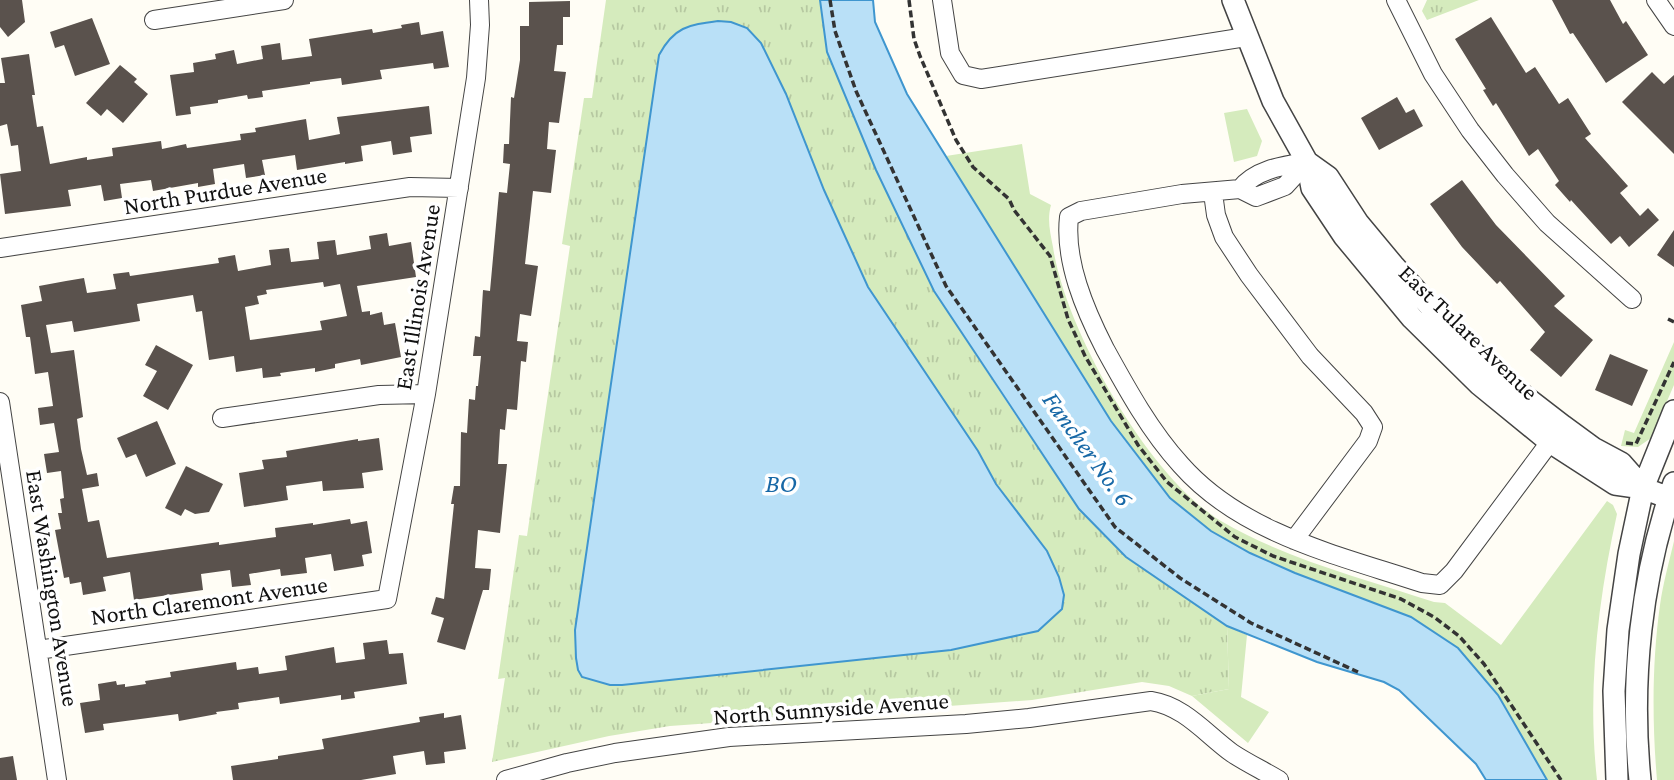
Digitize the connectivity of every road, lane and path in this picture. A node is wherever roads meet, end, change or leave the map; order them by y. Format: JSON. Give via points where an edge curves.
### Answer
{"nodes":[{"id":1,"x":479,"y":0,"type":"edge"},
{"id":2,"x":830,"y":0,"type":"edge"},
{"id":3,"x":909,"y":0,"type":"edge"},
{"id":4,"x":942,"y":0,"type":"edge"},
{"id":5,"x":1233,"y":0,"type":"edge"},
{"id":6,"x":1396,"y":0,"type":"edge"},
{"id":7,"x":1656,"y":0,"type":"edge"},
{"id":8,"x":274,"y":1,"type":"edge"},
{"id":9,"x":154,"y":20,"type":"dead end"},
{"id":10,"x":1674,"y":26,"type":"edge"},
{"id":11,"x":1246,"y":37,"type":"junction"},
{"id":12,"x":1307,"y":162,"type":"junction"},
{"id":13,"x":459,"y":188,"type":"junction"},
{"id":14,"x":1213,"y":193,"type":"junction"},
{"id":15,"x":0,"y":248,"type":"edge"},
{"id":16,"x":1632,"y":299,"type":"dead end"},
{"id":17,"x":1668,"y":318,"type":"dead end"},
{"id":18,"x":1674,"y":322,"type":"edge"},
{"id":19,"x":1674,"y":362,"type":"edge"},
{"id":20,"x":426,"y":394,"type":"junction"},
{"id":21,"x":0,"y":402,"type":"edge"},
{"id":22,"x":1674,"y":411,"type":"edge"},
{"id":23,"x":222,"y":418,"type":"dead end"},
{"id":24,"x":1550,"y":442,"type":"junction"},
{"id":25,"x":1623,"y":443,"type":"dead end"},
{"id":26,"x":1643,"y":488,"type":"junction"},
{"id":27,"x":1671,"y":491,"type":"edge"},
{"id":28,"x":1294,"y":540,"type":"junction"},
{"id":29,"x":387,"y":599,"type":"joint"},
{"id":30,"x":38,"y":650,"type":"junction"},
{"id":31,"x":1358,"y":671,"type":"dead end"},
{"id":32,"x":512,"y":779,"type":"edge"},
{"id":33,"x":57,"y":780,"type":"edge"},
{"id":34,"x":1279,"y":780,"type":"edge"},
{"id":35,"x":1562,"y":780,"type":"edge"},
{"id":36,"x":1617,"y":780,"type":"edge"},
{"id":37,"x":1640,"y":780,"type":"edge"}],
"edges":[{"from":1,"to":13,"type":"street","name":"East Illinois Avenue","via":[[477,78]]},
{"from":2,"to":31,"type":"path","via":[[835,31],[856,91],[946,286],[1115,527],[1180,578],[1251,623]]},
{"from":3,"to":35,"type":"path","via":[[914,39],[964,156],[1009,199],[1050,256],[1068,319],[1085,356],[1138,445],[1167,482],[1235,537],[1273,556],[1401,599],[1434,617],[1484,664]]},
{"from":4,"to":11,"type":"street","via":[[950,53],[963,75],[981,79]]},
{"from":5,"to":11,"type":"street","name":"East Tulare Avenue"},
{"from":6,"to":16,"type":"street","via":[[1433,74],[1505,175],[1547,223]]},
{"from":7,"to":10,"type":"street"},
{"from":8,"to":9,"type":"street"},
{"from":11,"to":12,"type":"street","name":"East Tulare Avenue","via":[[1273,101]]},
{"from":12,"to":14,"type":"street","via":[[1285,186],[1270,193],[1256,197],[1240,190]]},
{"from":12,"to":24,"type":"street","name":"East Tulare Avenue","via":[[1312,188],[1381,283],[1479,384]]},
{"from":12,"to":26,"type":"street","name":"East Tulare Avenue","via":[[1328,177],[1358,223],[1463,343],[1563,426],[1622,463]]},
{"from":13,"to":15,"type":"street","name":"North Purdue Avenue","via":[[410,187]]},
{"from":13,"to":20,"type":"street","name":"East Illinois Avenue"},
{"from":14,"to":28,"type":"street","via":[[1224,237],[1249,275],[1310,356],[1373,427],[1368,442]]},
{"from":14,"to":28,"type":"street","via":[[1081,211],[1069,217],[1069,249],[1085,305],[1156,435],[1207,489],[1263,526]]},
{"from":17,"to":18,"type":"path"},
{"from":19,"to":25,"type":"path","via":[[1636,444]]},
{"from":20,"to":23,"type":"street","via":[[380,395]]},
{"from":20,"to":29,"type":"street","name":"East Illinois Avenue"},
{"from":21,"to":30,"type":"street","name":"East Washington Avenue"},
{"from":22,"to":26,"type":"street"},
{"from":24,"to":26,"type":"street","name":"East Tulare Avenue","via":[[1615,484]]},
{"from":24,"to":28,"type":"street","via":[[1440,585]]},
{"from":26,"to":27,"type":"street","name":"East Tulare Avenue"},
{"from":26,"to":36,"type":"street","via":[[1618,630],[1614,691]]},
{"from":27,"to":37,"type":"street","name":"East Tulare Avenue","via":[[1652,565],[1636,682]]},
{"from":29,"to":30,"type":"street","name":"North Claremont Avenue"},
{"from":30,"to":33,"type":"street","name":"East Washington Avenue"},
{"from":32,"to":34,"type":"street","name":"North Sunnyside Avenue","via":[[615,753],[729,737],[966,724],[1139,701],[1162,703],[1183,713],[1235,754]]}]}
